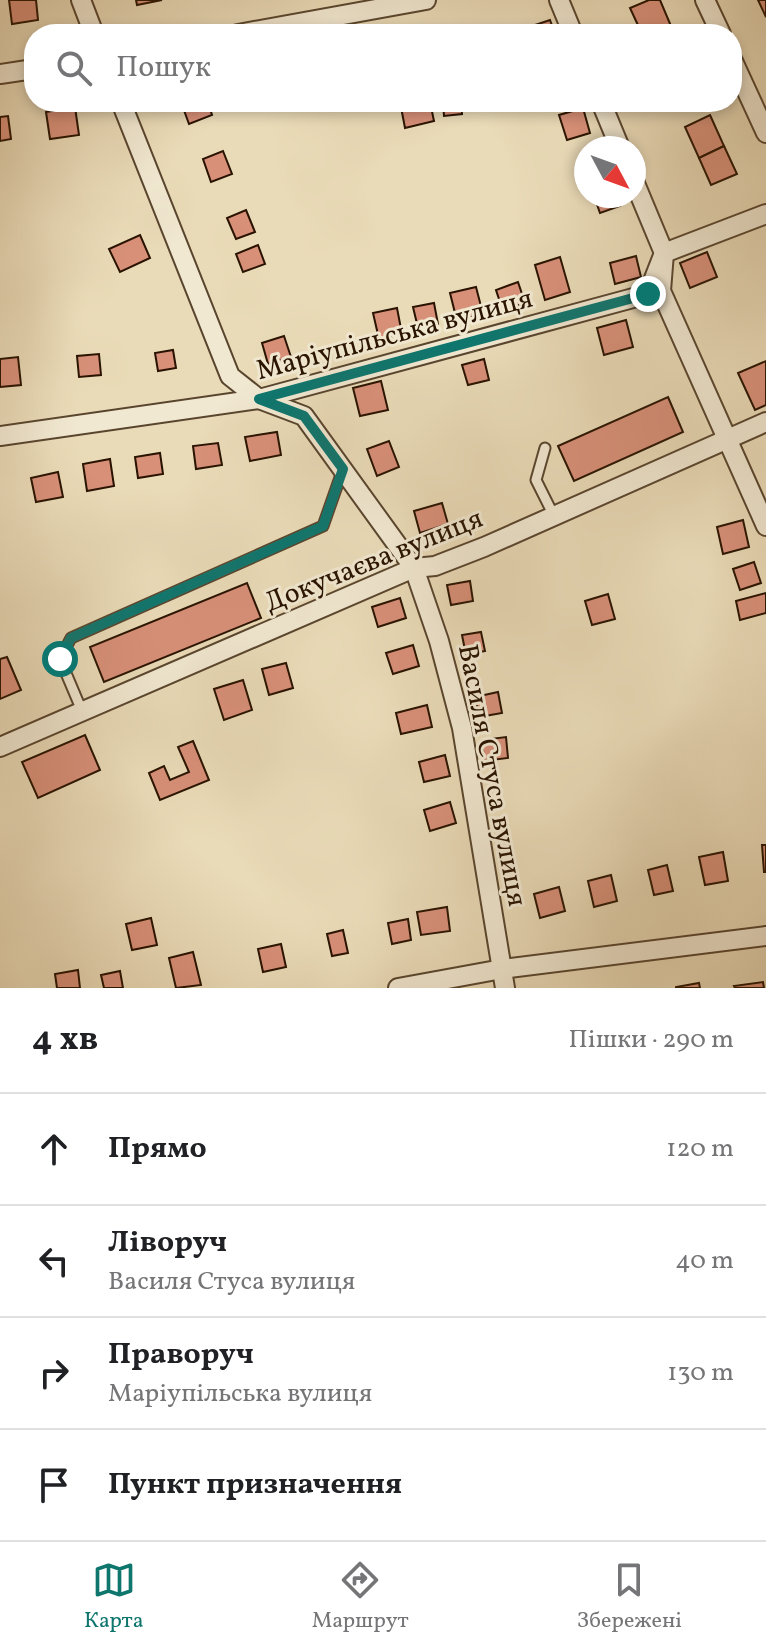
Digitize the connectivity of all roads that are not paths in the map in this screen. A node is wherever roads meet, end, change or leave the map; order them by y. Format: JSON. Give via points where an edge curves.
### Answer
{"nodes":[{"id":1,"x":81,"y":0,"type":"edge"},
{"id":2,"x":426,"y":0,"type":"edge"},
{"id":3,"x":559,"y":0,"type":"edge"},
{"id":4,"x":705,"y":0,"type":"edge"},
{"id":5,"x":90,"y":24,"type":"edge"},
{"id":6,"x":293,"y":24,"type":"edge"},
{"id":7,"x":569,"y":24,"type":"edge"},
{"id":8,"x":716,"y":24,"type":"edge"},
{"id":9,"x":24,"y":70,"type":"edge"},
{"id":10,"x":0,"y":74,"type":"edge"},
{"id":11,"x":742,"y":81,"type":"edge"},
{"id":12,"x":125,"y":112,"type":"edge"},
{"id":13,"x":605,"y":112,"type":"edge"},
{"id":14,"x":766,"y":133,"type":"edge"},
{"id":15,"x":615,"y":136,"type":"edge"},
{"id":16,"x":645,"y":208,"type":"edge"},
{"id":17,"x":766,"y":214,"type":"edge"},
{"id":18,"x":664,"y":253,"type":"junction"},
{"id":19,"x":259,"y":399,"type":"junction"},
{"id":20,"x":766,"y":422,"type":"edge"},
{"id":21,"x":0,"y":436,"type":"edge"},
{"id":22,"x":727,"y":438,"type":"junction"},
{"id":23,"x":545,"y":448,"type":"dead end"},
{"id":24,"x":343,"y":469,"type":"junction"},
{"id":25,"x":554,"y":516,"type":"junction"},
{"id":26,"x":766,"y":526,"type":"edge"},
{"id":27,"x":414,"y":568,"type":"junction"},
{"id":28,"x":82,"y":712,"type":"junction"},
{"id":29,"x":0,"y":747,"type":"edge"},
{"id":30,"x":766,"y":936,"type":"edge"},
{"id":31,"x":502,"y":969,"type":"junction"},
{"id":32,"x":398,"y":988,"type":"edge"},
{"id":33,"x":505,"y":988,"type":"edge"}],
"edges":[{"from":1,"to":5,"type":"street"},
{"from":2,"to":6,"type":"street"},
{"from":3,"to":7,"type":"street"},
{"from":4,"to":8,"type":"street"},
{"from":9,"to":10,"type":"street"},
{"from":11,"to":14,"type":"street"},
{"from":12,"to":19,"type":"street","name":"Василя Стуса вулиця","via":[[230,376]]},
{"from":13,"to":15,"type":"street"},
{"from":16,"to":18,"type":"street"},
{"from":17,"to":18,"type":"street"},
{"from":18,"to":19,"type":"street","name":"Маріупільська вулиця","via":[[648,294]]},
{"from":18,"to":22,"type":"street","via":[[661,291]]},
{"from":19,"to":21,"type":"street","name":"Маріупільська вулиця"},
{"from":19,"to":24,"type":"street","name":"Василя Стуса вулиця","via":[[304,416]]},
{"from":20,"to":22,"type":"street","name":"Докучаєва вулиця"},
{"from":22,"to":25,"type":"street","name":"Докучаєва вулиця"},
{"from":22,"to":26,"type":"street"},
{"from":23,"to":25,"type":"lane","via":[[536,480]]},
{"from":24,"to":27,"type":"street","name":"Василя Стуса вулиця"},
{"from":24,"to":28,"type":"lane","via":[[323,526],[71,638],[60,659]]},
{"from":25,"to":27,"type":"street","name":"Докучаєва вулиця","via":[[435,566]]},
{"from":27,"to":28,"type":"street","name":"Докучаєва вулиця"},
{"from":27,"to":31,"type":"street","name":"Василя Стуса вулиця","via":[[462,728]]},
{"from":28,"to":29,"type":"street","name":"Докучаєва вулиця"},
{"from":30,"to":31,"type":"street"},
{"from":31,"to":32,"type":"street"},
{"from":31,"to":33,"type":"street","name":"Василя Стуса вулиця"}]}
